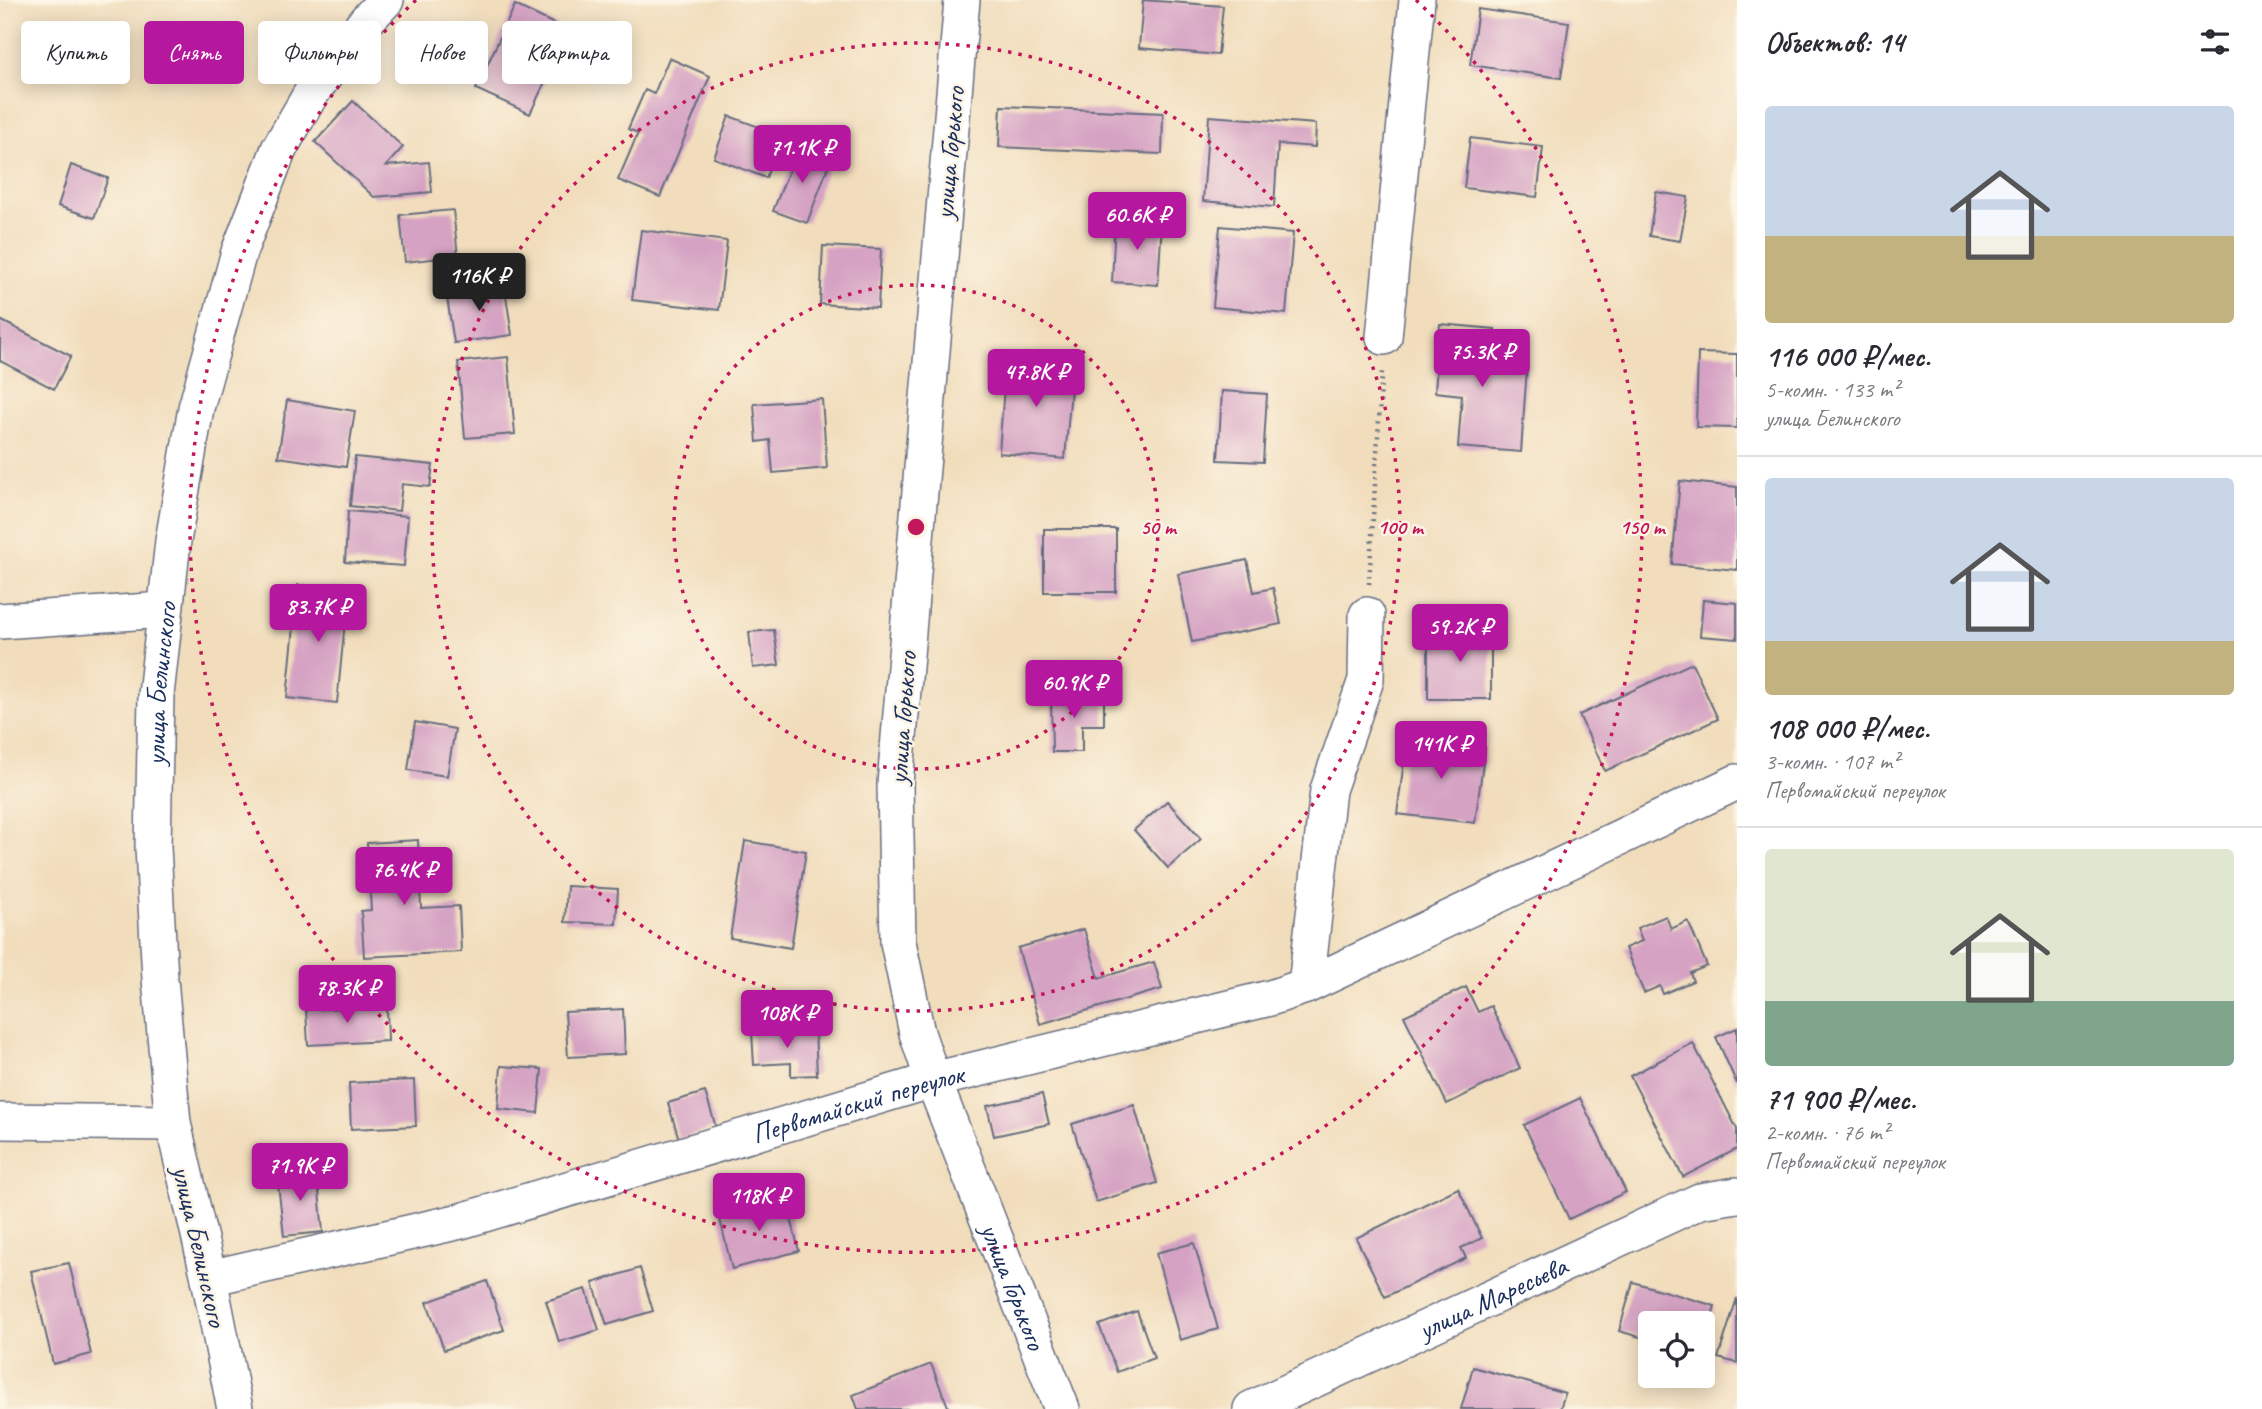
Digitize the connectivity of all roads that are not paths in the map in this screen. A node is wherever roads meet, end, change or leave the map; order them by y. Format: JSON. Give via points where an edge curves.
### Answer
{"nodes":[{"id":1,"x":386,"y":0,"type":"edge"},
{"id":2,"x":962,"y":0,"type":"edge"},
{"id":3,"x":1417,"y":0,"type":"edge"},
{"id":4,"x":1384,"y":337,"type":"road end"},
{"id":5,"x":165,"y":610,"type":"junction"},
{"id":6,"x":1367,"y":615,"type":"road end"},
{"id":7,"x":0,"y":621,"type":"edge"},
{"id":8,"x":1737,"y":782,"type":"edge"},
{"id":9,"x":1306,"y":986,"type":"junction"},
{"id":10,"x":933,"y":1080,"type":"junction"},
{"id":11,"x":0,"y":1121,"type":"edge"},
{"id":12,"x":173,"y":1123,"type":"junction"},
{"id":13,"x":1737,"y":1195,"type":"edge"},
{"id":14,"x":209,"y":1278,"type":"junction"},
{"id":15,"x":235,"y":1409,"type":"edge"},
{"id":16,"x":1062,"y":1409,"type":"edge"},
{"id":17,"x":1251,"y":1409,"type":"edge"}],
"edges":[{"from":1,"to":5,"type":"street","name":"улица Белинского","via":[[305,103],[279,149],[239,252],[196,408]]},
{"from":2,"to":10,"type":"street","name":"улица Горького","via":[[895,784],[898,942],[917,1033]]},
{"from":3,"to":4,"type":"street"},
{"from":5,"to":7,"type":"street"},
{"from":5,"to":12,"type":"street","name":"улица Белинского","via":[[156,695],[153,848]]},
{"from":6,"to":9,"type":"street","via":[[1366,680],[1328,790]]},
{"from":8,"to":9,"type":"street","name":"Первомайский переулок"},
{"from":9,"to":10,"type":"street","name":"Первомайский переулок"},
{"from":10,"to":14,"type":"street","name":"Первомайский переулок","via":[[461,1221]]},
{"from":10,"to":16,"type":"street","name":"улица Горького"},
{"from":11,"to":12,"type":"street"},
{"from":12,"to":14,"type":"street","name":"улица Белинского"},
{"from":13,"to":17,"type":"street","name":"улица Маресьева","via":[[1700,1201]]},
{"from":14,"to":15,"type":"street","name":"улица Белинского"}]}
